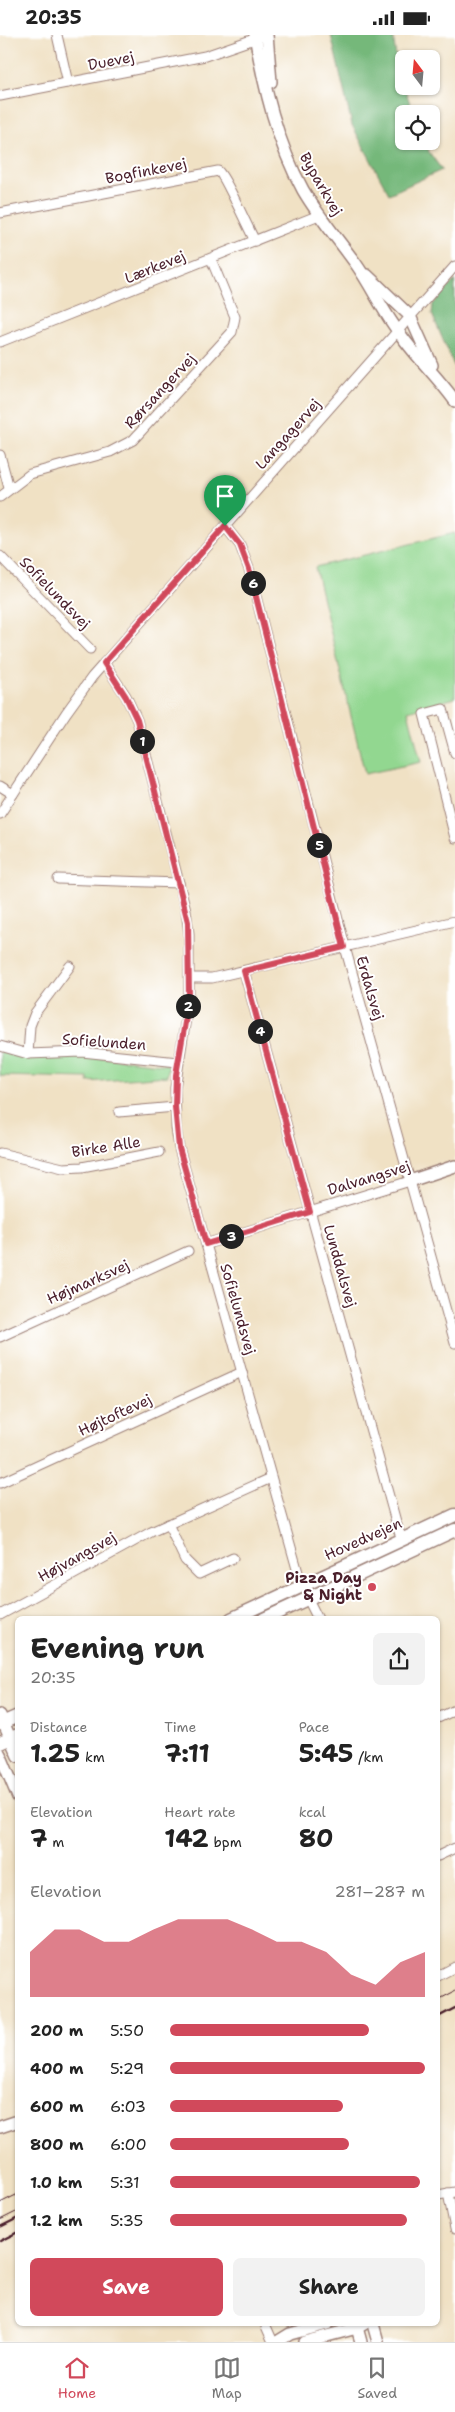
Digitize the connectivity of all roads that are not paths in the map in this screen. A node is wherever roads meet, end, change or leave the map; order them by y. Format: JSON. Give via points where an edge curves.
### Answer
{"nodes":[{"id":1,"x":57,"y":35,"type":"edge"},
{"id":2,"x":260,"y":36,"type":"edge"},
{"id":3,"x":68,"y":83,"type":"junction"},
{"id":4,"x":0,"y":96,"type":"edge"},
{"id":5,"x":0,"y":213,"type":"edge"},
{"id":6,"x":319,"y":215,"type":"junction"},
{"id":7,"x":255,"y":241,"type":"junction"},
{"id":8,"x":211,"y":259,"type":"junction"},
{"id":9,"x":356,"y":264,"type":"junction"},
{"id":10,"x":455,"y":266,"type":"edge"},
{"id":11,"x":410,"y":316,"type":"junction"},
{"id":12,"x":398,"y":332,"type":"junction"},
{"id":13,"x":0,"y":342,"type":"edge"},
{"id":14,"x":437,"y":376,"type":"junction"},
{"id":15,"x":455,"y":401,"type":"edge"},
{"id":16,"x":0,"y":455,"type":"edge"},
{"id":17,"x":9,"y":488,"type":"junction"},
{"id":18,"x":0,"y":497,"type":"edge"},
{"id":19,"x":225,"y":526,"type":"junction"},
{"id":20,"x":0,"y":556,"type":"edge"},
{"id":21,"x":90,"y":649,"type":"dead end"},
{"id":22,"x":104,"y":663,"type":"junction"},
{"id":23,"x":455,"y":753,"type":"edge"},
{"id":24,"x":0,"y":786,"type":"edge"},
{"id":25,"x":13,"y":795,"type":"junction"},
{"id":26,"x":0,"y":813,"type":"edge"},
{"id":27,"x":455,"y":839,"type":"edge"},
{"id":28,"x":58,"y":879,"type":"dead end"},
{"id":29,"x":179,"y":883,"type":"junction"},
{"id":30,"x":455,"y":921,"type":"edge"},
{"id":31,"x":344,"y":947,"type":"junction"},
{"id":32,"x":70,"y":966,"type":"dead end"},
{"id":33,"x":244,"y":971,"type":"junction"},
{"id":34,"x":190,"y":978,"type":"junction"},
{"id":35,"x":0,"y":1046,"type":"edge"},
{"id":36,"x":28,"y":1054,"type":"junction"},
{"id":37,"x":178,"y":1062,"type":"junction"},
{"id":38,"x":175,"y":1107,"type":"junction"},
{"id":39,"x":119,"y":1112,"type":"dead end"},
{"id":40,"x":159,"y":1152,"type":"dead end"},
{"id":41,"x":0,"y":1153,"type":"edge"},
{"id":42,"x":455,"y":1166,"type":"edge"},
{"id":43,"x":410,"y":1181,"type":"junction"},
{"id":44,"x":310,"y":1212,"type":"junction"},
{"id":45,"x":206,"y":1244,"type":"junction"},
{"id":46,"x":188,"y":1251,"type":"dead end"},
{"id":47,"x":453,"y":1325,"type":"edge"},
{"id":48,"x":0,"y":1337,"type":"edge"},
{"id":49,"x":455,"y":1343,"type":"edge"},
{"id":50,"x":242,"y":1371,"type":"junction"},
{"id":51,"x":271,"y":1477,"type":"junction"},
{"id":52,"x":0,"y":1483,"type":"edge"},
{"id":53,"x":455,"y":1515,"type":"edge"},
{"id":54,"x":168,"y":1524,"type":"junction"},
{"id":55,"x":455,"y":1530,"type":"edge"},
{"id":56,"x":402,"y":1539,"type":"junction"},
{"id":57,"x":389,"y":1545,"type":"junction"},
{"id":58,"x":233,"y":1557,"type":"dead end"},
{"id":59,"x":303,"y":1584,"type":"junction"},
{"id":60,"x":308,"y":1599,"type":"junction"},
{"id":61,"x":0,"y":1615,"type":"edge"},
{"id":62,"x":237,"y":1616,"type":"edge"},
{"id":63,"x":271,"y":1616,"type":"edge"},
{"id":64,"x":316,"y":1616,"type":"edge"},
{"id":65,"x":455,"y":1710,"type":"edge"},
{"id":66,"x":15,"y":1717,"type":"edge"},
{"id":67,"x":440,"y":1718,"type":"edge"},
{"id":68,"x":1,"y":1721,"type":"edge"},
{"id":69,"x":9,"y":1739,"type":"edge"},
{"id":70,"x":15,"y":1750,"type":"edge"},
{"id":71,"x":0,"y":1754,"type":"edge"},
{"id":72,"x":15,"y":1790,"type":"edge"},
{"id":73,"x":455,"y":1848,"type":"edge"},
{"id":74,"x":440,"y":1855,"type":"edge"},
{"id":75,"x":455,"y":1967,"type":"edge"},
{"id":76,"x":440,"y":1975,"type":"edge"},
{"id":77,"x":15,"y":2115,"type":"edge"},
{"id":78,"x":0,"y":2119,"type":"edge"},
{"id":79,"x":15,"y":2122,"type":"edge"},
{"id":80,"x":0,"y":2127,"type":"edge"},
{"id":81,"x":451,"y":2193,"type":"edge"},
{"id":82,"x":455,"y":2229,"type":"edge"},
{"id":83,"x":265,"y":2326,"type":"edge"},
{"id":84,"x":319,"y":2326,"type":"edge"},
{"id":85,"x":356,"y":2326,"type":"edge"},
{"id":86,"x":359,"y":2326,"type":"edge"},
{"id":87,"x":374,"y":2326,"type":"edge"},
{"id":88,"x":273,"y":2342,"type":"edge"},
{"id":89,"x":277,"y":2342,"type":"edge"},
{"id":90,"x":304,"y":2342,"type":"edge"},
{"id":91,"x":361,"y":2342,"type":"edge"},
{"id":92,"x":378,"y":2342,"type":"edge"}],
"edges":[{"from":1,"to":3,"type":"street"},
{"from":2,"to":3,"type":"street","name":"Duevej","via":[[205,56]]},
{"from":2,"to":6,"type":"street","name":"Byparkvej","via":[[273,111],[290,163]]},
{"from":3,"to":4,"type":"street","name":"Duevej"},
{"from":5,"to":7,"type":"street","name":"Bogfinkevej","via":[[218,171],[223,174]]},
{"from":6,"to":7,"type":"street","name":"Lærkevej"},
{"from":6,"to":9,"type":"street","name":"Byparkvej"},
{"from":7,"to":8,"type":"street","name":"Lærkevej"},
{"from":8,"to":13,"type":"street","name":"Lærkevej"},
{"from":8,"to":17,"type":"street","name":"Rørsangervej","via":[[234,317],[234,328],[226,339],[134,440],[110,452],[30,473]]},
{"from":9,"to":11,"type":"street","name":"Byparkvej"},
{"from":9,"to":12,"type":"street","name":"Byparkvej"},
{"from":10,"to":11,"type":"street","name":"Langagervej"},
{"from":11,"to":12,"type":"street","name":"Langagervej"},
{"from":11,"to":14,"type":"street","name":"Byparkvej"},
{"from":12,"to":14,"type":"street","name":"Byparkvej"},
{"from":12,"to":19,"type":"street","name":"Langagervej"},
{"from":14,"to":15,"type":"street","name":"Byparkvej"},
{"from":16,"to":17,"type":"street"},
{"from":17,"to":18,"type":"street","name":"Rørsangervej"},
{"from":19,"to":22,"type":"street","name":"Langagervej"},
{"from":19,"to":31,"type":"street","name":"Erdalsvej","via":[[240,545],[249,569]]},
{"from":20,"to":21,"type":"street","name":"Sofielundsvej"},
{"from":22,"to":25,"type":"street","name":"Langagervej","via":[[66,713]]},
{"from":22,"to":29,"type":"street","name":"Sofielundsvej","via":[[137,720]]},
{"from":23,"to":27,"type":"street","via":[[443,709],[424,713]]},
{"from":24,"to":25,"type":"street"},
{"from":25,"to":26,"type":"street","name":"Langagervej"},
{"from":28,"to":29,"type":"street"},
{"from":29,"to":34,"type":"street","name":"Sofielundsvej","via":[[188,922]]},
{"from":30,"to":31,"type":"street"},
{"from":31,"to":33,"type":"street"},
{"from":31,"to":43,"type":"street","name":"Erdalsvej"},
{"from":32,"to":36,"type":"street","via":[[34,1013]]},
{"from":33,"to":34,"type":"street","via":[[208,979]]},
{"from":33,"to":44,"type":"street","name":"Lunddalsvej"},
{"from":34,"to":37,"type":"street","name":"Sofielundsvej"},
{"from":35,"to":36,"type":"street","name":"Sofielunden"},
{"from":36,"to":37,"type":"street","name":"Sofielunden","via":[[82,1052]]},
{"from":37,"to":38,"type":"street","name":"Sofielundsvej"},
{"from":38,"to":39,"type":"street"},
{"from":38,"to":45,"type":"street","name":"Sofielundsvej","via":[[179,1148]]},
{"from":40,"to":41,"type":"street","name":"Birke Alle","via":[[63,1168]]},
{"from":42,"to":43,"type":"street","name":"Dalvangsvej"},
{"from":43,"to":44,"type":"street","name":"Dalvangsvej"},
{"from":43,"to":47,"type":"street","name":"Erdalsvej"},
{"from":44,"to":45,"type":"street","name":"Dalvangsvej"},
{"from":44,"to":56,"type":"street","name":"Lunddalsvej"},
{"from":45,"to":50,"type":"street","name":"Sofielundsvej"},
{"from":46,"to":48,"type":"street","name":"Højmarksvej"},
{"from":47,"to":49,"type":"street","name":"Erdalsvej"},
{"from":50,"to":51,"type":"street","name":"Sofielundsvej"},
{"from":50,"to":52,"type":"street","name":"Højtoftevej"},
{"from":51,"to":54,"type":"street","name":"Højvangsvej"},
{"from":51,"to":59,"type":"street","name":"Sofielundsvej"},
{"from":53,"to":56,"type":"main road","name":"Hovedvejen"},
{"from":54,"to":58,"type":"street","via":[[185,1560],[199,1574]]},
{"from":54,"to":61,"type":"street","name":"Højvangsvej"},
{"from":55,"to":60,"type":"main road","name":"Hovedvejen"},
{"from":56,"to":57,"type":"main road","name":"Hovedvejen"},
{"from":57,"to":59,"type":"main road","name":"Hovedvejen"},
{"from":57,"to":60,"type":"main road","via":[[312,1588]]},
{"from":59,"to":62,"type":"main road","name":"Hovedvejen"},
{"from":60,"to":63,"type":"main road","name":"Hovedvejen"},
{"from":60,"to":64,"type":"street"},
{"from":65,"to":67,"type":"street"},
{"from":66,"to":68,"type":"main road"},
{"from":68,"to":69,"type":"street"},
{"from":69,"to":70,"type":"street"},
{"from":71,"to":72,"type":"street"},
{"from":73,"to":74,"type":"street"},
{"from":75,"to":76,"type":"street"},
{"from":77,"to":78,"type":"street"},
{"from":79,"to":80,"type":"street"},
{"from":81,"to":82,"type":"street"},
{"from":83,"to":88,"type":"street"},
{"from":84,"to":89,"type":"street","via":[[290,2334]]},
{"from":85,"to":90,"type":"street"},
{"from":86,"to":91,"type":"street"},
{"from":87,"to":92,"type":"street"}]}
